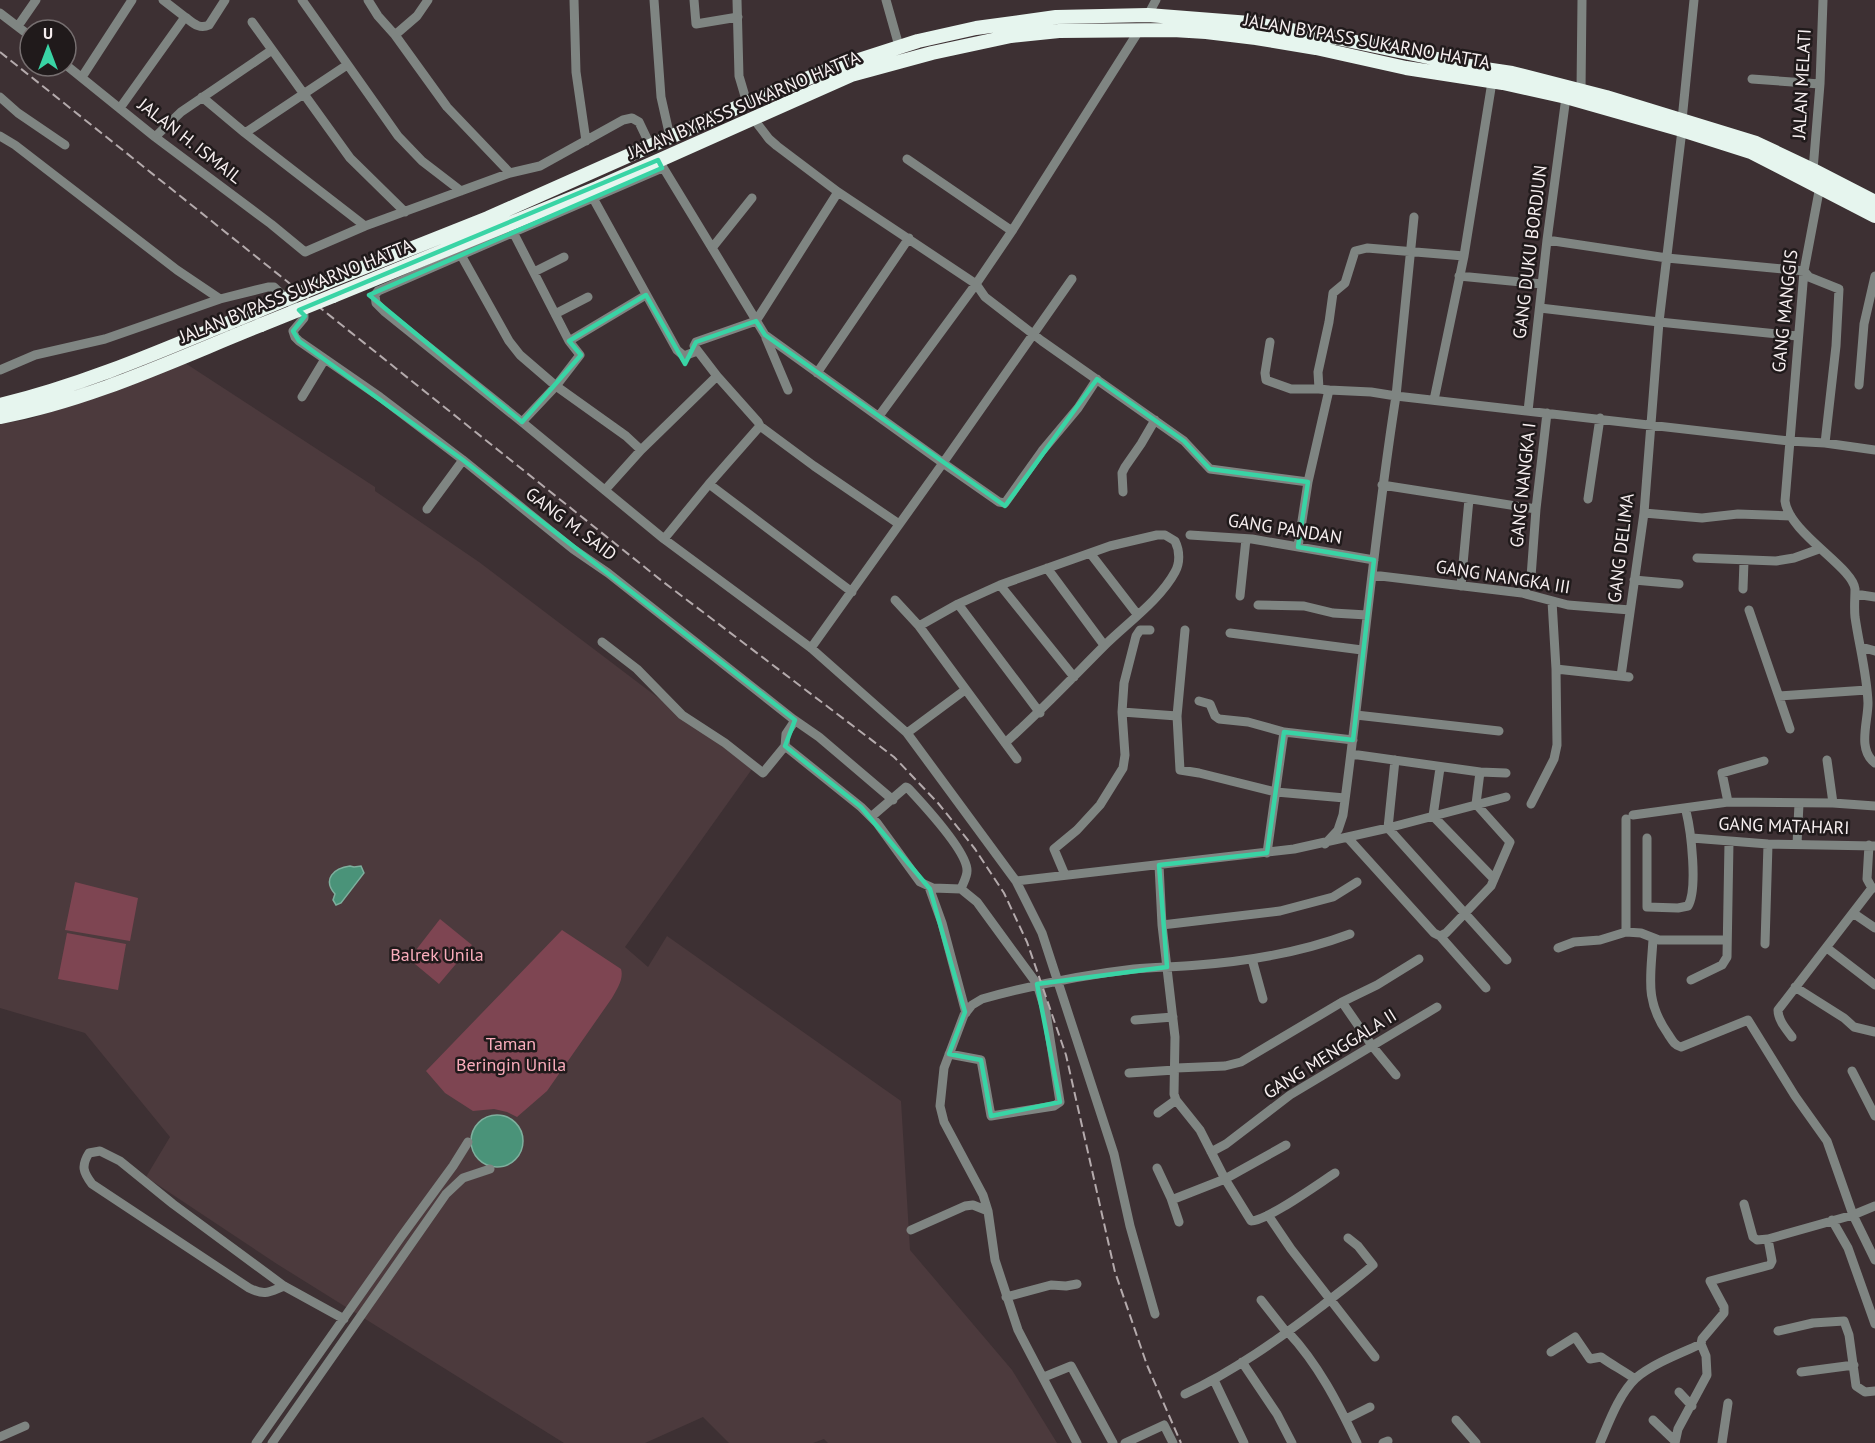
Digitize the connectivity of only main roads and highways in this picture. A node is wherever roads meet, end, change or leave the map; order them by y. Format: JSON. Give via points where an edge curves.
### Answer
{"nodes":[{"id":1,"x":918,"y":41,"type":"junction"},
{"id":2,"x":1389,"y":49,"type":"junction"},
{"id":3,"x":1409,"y":53,"type":"junction"},
{"id":4,"x":922,"y":56,"type":"junction"},
{"id":5,"x":1386,"y":63,"type":"junction"},
{"id":6,"x":1406,"y":68,"type":"junction"},
{"id":7,"x":1682,"y":125,"type":"junction"},
{"id":8,"x":1875,"y":202,"type":"edge"},
{"id":9,"x":1875,"y":216,"type":"edge"},
{"id":10,"x":258,"y":319,"type":"junction"},
{"id":11,"x":0,"y":405,"type":"edge"},
{"id":12,"x":0,"y":417,"type":"edge"}],
"edges":[{"from":1,"to":2,"type":"highway","name":"JALAN BYPASS SUKARNO HATTA","via":[[1040,18],[1148,15],[1250,23]]},
{"from":1,"to":4,"type":"highway"},
{"from":1,"to":10,"type":"highway","name":"JALAN BYPASS SUKARNO HATTA","bridge":true,"via":[[828,70],[747,103],[488,218],[327,282]]},
{"from":2,"to":3,"type":"highway","name":"JALAN BYPASS SUKARNO HATTA"},
{"from":2,"to":5,"type":"highway"},
{"from":3,"to":6,"type":"highway"},
{"from":3,"to":7,"type":"highway","name":"JALAN BYPASS SUKARNO HATTA","via":[[1581,91]]},
{"from":4,"to":5,"type":"highway","name":"JALAN BYPASS SUKARNO HATTA","via":[[1011,36],[1140,29],[1256,38]]},
{"from":4,"to":10,"type":"highway","name":"JALAN BYPASS SUKARNO HATTA","bridge":true,"via":[[851,75],[660,164],[333,296]]},
{"from":5,"to":6,"type":"highway","name":"JALAN BYPASS SUKARNO HATTA"},
{"from":6,"to":7,"type":"highway","name":"JALAN BYPASS SUKARNO HATTA","via":[[1492,82]]},
{"from":7,"to":8,"type":"highway","name":"JALAN BYPASS SUKARNO HATTA","via":[[1756,143]]},
{"from":7,"to":9,"type":"highway","name":"JALAN BYPASS SUKARNO HATTA","via":[[1751,152]]},
{"from":10,"to":11,"type":"highway","name":"JALAN BYPASS SUKARNO HATTA"},
{"from":10,"to":12,"type":"highway","name":"JALAN BYPASS SUKARNO HATTA","via":[[97,391]]}]}
